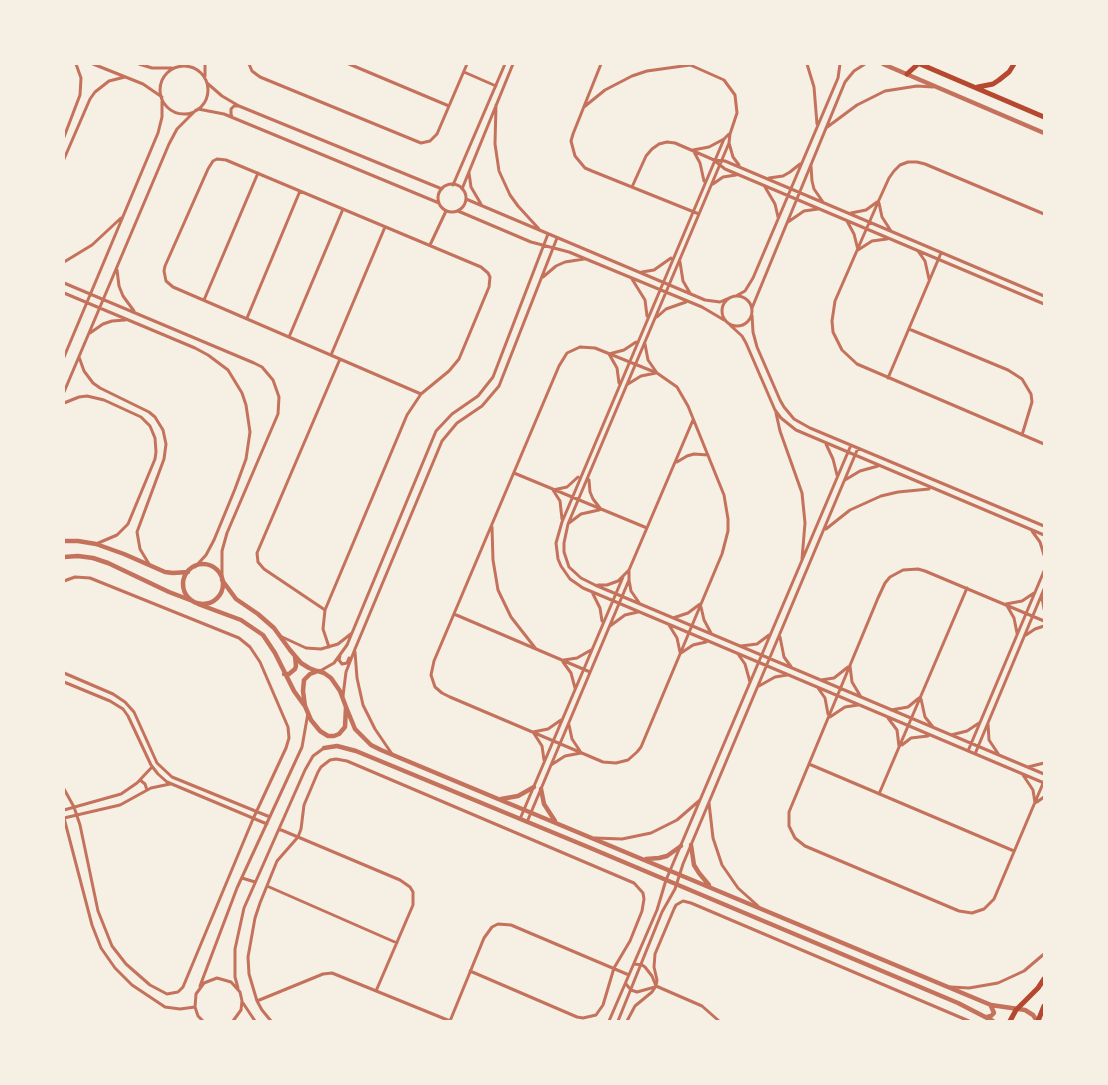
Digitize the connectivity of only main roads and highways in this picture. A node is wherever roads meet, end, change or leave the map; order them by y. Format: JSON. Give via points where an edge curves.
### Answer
{"nodes":[{"id":1,"x":919,"y":64,"type":"edge"},
{"id":2,"x":1014,"y":64,"type":"edge"},
{"id":3,"x":907,"y":74,"type":"road end"},
{"id":4,"x":978,"y":88,"type":"junction"},
{"id":5,"x":1044,"y":117,"type":"edge"},
{"id":6,"x":1044,"y":979,"type":"edge"},
{"id":7,"x":1044,"y":1006,"type":"edge"},
{"id":8,"x":1010,"y":1021,"type":"edge"},
{"id":9,"x":1037,"y":1021,"type":"edge"}],
"edges":[{"from":1,"to":3,"type":"main road"},
{"from":1,"to":4,"type":"main road"},
{"from":2,"to":4,"type":"main road","via":[[993,84]]},
{"from":4,"to":5,"type":"main road"},
{"from":6,"to":8,"type":"main road"},
{"from":7,"to":9,"type":"main road"}]}
